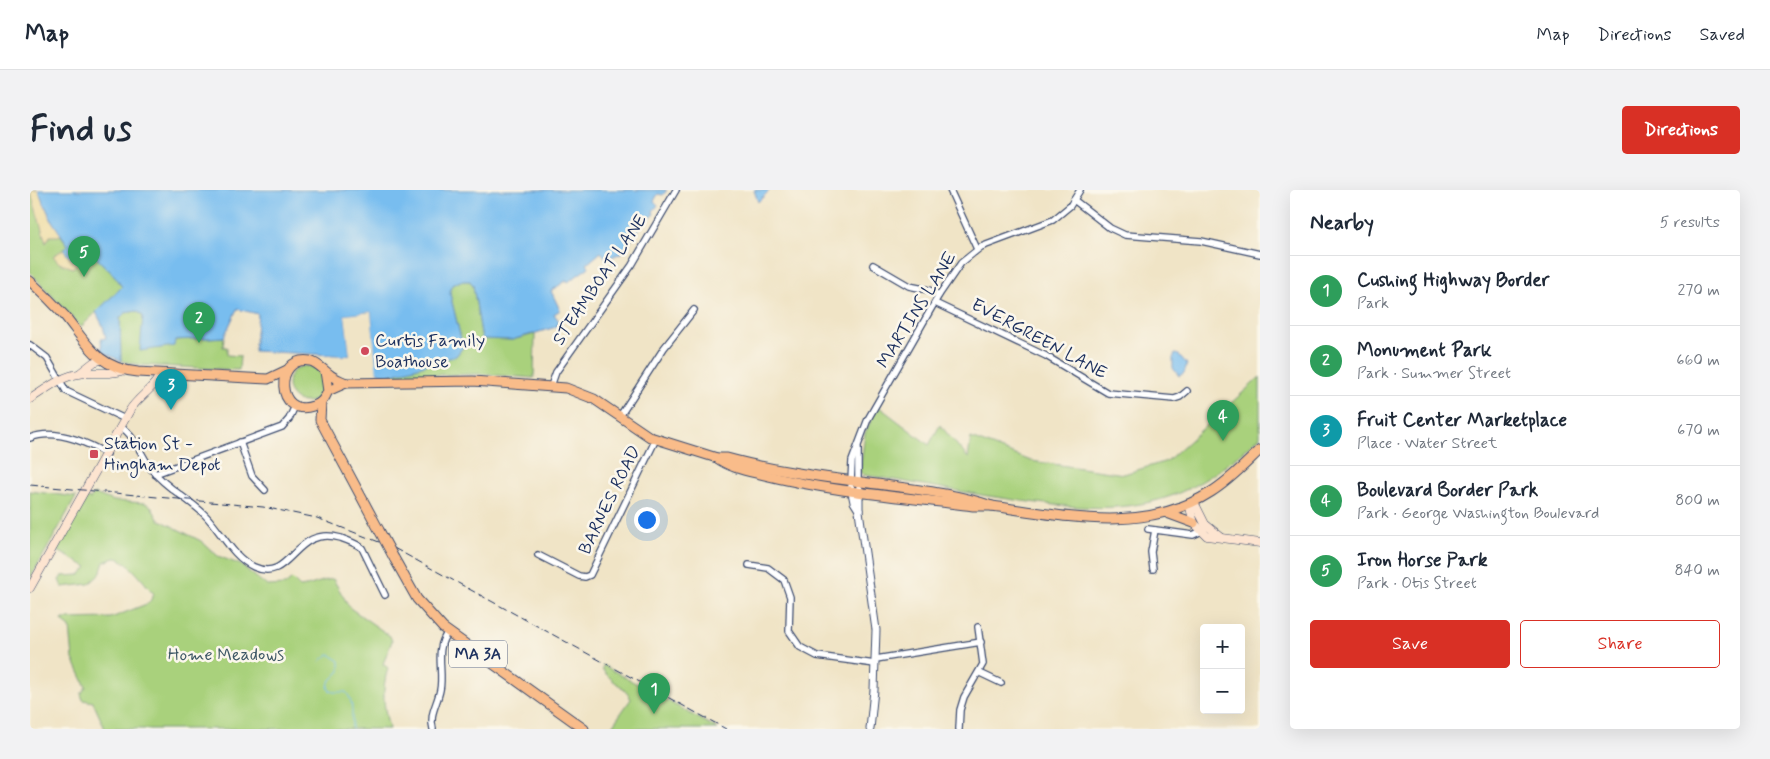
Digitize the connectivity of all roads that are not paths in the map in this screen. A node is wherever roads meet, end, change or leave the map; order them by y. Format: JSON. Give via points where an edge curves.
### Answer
{"nodes":[{"id":1,"x":676,"y":190,"type":"edge"},
{"id":2,"x":950,"y":190,"type":"edge"},
{"id":3,"x":1080,"y":190,"type":"edge"},
{"id":4,"x":1074,"y":200,"type":"junction"},
{"id":5,"x":977,"y":249,"type":"junction"},
{"id":6,"x":1260,"y":254,"type":"edge"},
{"id":7,"x":872,"y":264,"type":"dead end"},
{"id":8,"x":30,"y":280,"type":"edge"},
{"id":9,"x":940,"y":295,"type":"junction"},
{"id":10,"x":935,"y":302,"type":"junction"},
{"id":11,"x":694,"y":310,"type":"dead end"},
{"id":12,"x":30,"y":345,"type":"edge"},
{"id":13,"x":101,"y":360,"type":"junction"},
{"id":14,"x":125,"y":370,"type":"junction"},
{"id":15,"x":287,"y":370,"type":"junction"},
{"id":16,"x":325,"y":371,"type":"junction"},
{"id":17,"x":160,"y":373,"type":"junction"},
{"id":18,"x":83,"y":374,"type":"junction"},
{"id":19,"x":268,"y":378,"type":"junction"},
{"id":20,"x":60,"y":380,"type":"junction"},
{"id":21,"x":346,"y":382,"type":"junction"},
{"id":22,"x":551,"y":386,"type":"junction"},
{"id":23,"x":282,"y":389,"type":"junction"},
{"id":24,"x":328,"y":391,"type":"junction"},
{"id":25,"x":1186,"y":391,"type":"dead end"},
{"id":26,"x":30,"y":399,"type":"edge"},
{"id":27,"x":321,"y":402,"type":"junction"},
{"id":28,"x":299,"y":407,"type":"junction"},
{"id":29,"x":620,"y":416,"type":"junction"},
{"id":30,"x":320,"y":420,"type":"junction"},
{"id":31,"x":123,"y":423,"type":"junction"},
{"id":32,"x":30,"y":438,"type":"edge"},
{"id":33,"x":656,"y":439,"type":"junction"},
{"id":34,"x":240,"y":442,"type":"junction"},
{"id":35,"x":1260,"y":450,"type":"edge"},
{"id":36,"x":106,"y":454,"type":"junction"},
{"id":37,"x":156,"y":474,"type":"junction"},
{"id":38,"x":855,"y":486,"type":"junction"},
{"id":39,"x":265,"y":490,"type":"dead end"},
{"id":40,"x":1192,"y":503,"type":"junction"},
{"id":41,"x":1167,"y":513,"type":"junction"},
{"id":42,"x":1194,"y":523,"type":"junction"},
{"id":43,"x":1148,"y":529,"type":"dead end"},
{"id":44,"x":1155,"y":530,"type":"junction"},
{"id":45,"x":1204,"y":530,"type":"junction"},
{"id":46,"x":1260,"y":543,"type":"edge"},
{"id":47,"x":538,"y":555,"type":"dead end"},
{"id":48,"x":749,"y":565,"type":"dead end"},
{"id":49,"x":1153,"y":569,"type":"dead end"},
{"id":50,"x":30,"y":588,"type":"edge"},
{"id":51,"x":385,"y":595,"type":"dead end"},
{"id":52,"x":978,"y":626,"type":"dead end"},
{"id":53,"x":448,"y":632,"type":"junction"},
{"id":54,"x":981,"y":642,"type":"junction"},
{"id":55,"x":876,"y":662,"type":"junction"},
{"id":56,"x":980,"y":673,"type":"junction"},
{"id":57,"x":1001,"y":683,"type":"dead end"},
{"id":58,"x":433,"y":729,"type":"edge"},
{"id":59,"x":584,"y":729,"type":"edge"},
{"id":60,"x":870,"y":729,"type":"edge"},
{"id":61,"x":959,"y":729,"type":"edge"}],
"edges":[{"from":1,"to":22,"type":"street","name":"STEAMBOAT LANE","via":[[651,236],[556,372]]},
{"from":2,"to":5,"type":"street"},
{"from":3,"to":4,"type":"street","name":"MARTINS LANE"},
{"from":4,"to":5,"type":"street","name":"MARTINS LANE","via":[[1045,224]]},
{"from":4,"to":6,"type":"street","via":[[1110,228],[1125,235],[1200,240]]},
{"from":5,"to":9,"type":"street","name":"MARTINS LANE","via":[[961,263]]},
{"from":7,"to":9,"type":"street","via":[[909,286]]},
{"from":8,"to":13,"type":"main road"},
{"from":9,"to":10,"type":"street","name":"MARTINS LANE"},
{"from":10,"to":25,"type":"street","name":"EVERGREEN LANE","via":[[1046,356],[1108,393],[1174,399]]},
{"from":10,"to":38,"type":"street","name":"MARTINS LANE","via":[[868,419],[858,446]]},
{"from":11,"to":29,"type":"street","via":[[664,348]]},
{"from":12,"to":20,"type":"street","via":[[47,358]]},
{"from":13,"to":14,"type":"main road"},
{"from":13,"to":18,"type":"main road","via":[[98,367]]},
{"from":14,"to":17,"type":"main road"},
{"from":14,"to":18,"type":"main road","via":[[109,375]]},
{"from":15,"to":16,"type":"main road","via":[[296,363],[308,361]]},
{"from":15,"to":19,"type":"main road"},
{"from":15,"to":23,"type":"main road"},
{"from":16,"to":21,"type":"main road"},
{"from":16,"to":24,"type":"main road"},
{"from":17,"to":19,"type":"main road"},
{"from":17,"to":31,"type":"main road"},
{"from":18,"to":20,"type":"main road"},
{"from":19,"to":23,"type":"main road","number":"MA 3A"},
{"from":20,"to":26,"type":"main road"},
{"from":20,"to":31,"type":"street","via":[[67,392]]},
{"from":21,"to":22,"type":"main road","via":[[473,381]]},
{"from":21,"to":24,"type":"main road"},
{"from":22,"to":29,"type":"main road","via":[[582,393]]},
{"from":23,"to":28,"type":"main road","number":"MA 3A","via":[[285,397]]},
{"from":24,"to":27,"type":"main road"},
{"from":27,"to":28,"type":"main road"},
{"from":27,"to":30,"type":"main road"},
{"from":28,"to":30,"type":"main road","number":"MA 3A"},
{"from":28,"to":34,"type":"street","via":[[282,427]]},
{"from":29,"to":33,"type":"main road"},
{"from":30,"to":53,"type":"main road","number":"MA 3A","bridge":true,"via":[[416,599]]},
{"from":31,"to":36,"type":"main road"},
{"from":31,"to":37,"type":"street"},
{"from":32,"to":36,"type":"street","via":[[42,435],[78,440]]},
{"from":33,"to":38,"type":"main road","via":[[776,478]]},
{"from":33,"to":47,"type":"street","name":"BARNES ROAD","via":[[590,575],[578,576]]},
{"from":34,"to":37,"type":"street"},
{"from":34,"to":39,"type":"street","via":[[252,476]]},
{"from":35,"to":40,"type":"main road","via":[[1225,482]]},
{"from":36,"to":50,"type":"main road"},
{"from":37,"to":51,"type":"street","via":[[176,494],[203,513],[216,531],[253,567],[274,570],[308,541],[322,536],[334,537],[362,548]]},
{"from":38,"to":41,"type":"main road","via":[[965,498],[992,506],[1106,520],[1134,520]]},
{"from":38,"to":55,"type":"street","via":[[874,607]]},
{"from":40,"to":41,"type":"main road"},
{"from":40,"to":42,"type":"main road"},
{"from":40,"to":45,"type":"main road"},
{"from":41,"to":42,"type":"main road"},
{"from":42,"to":45,"type":"main road"},
{"from":43,"to":44,"type":"street"},
{"from":44,"to":45,"type":"street","via":[[1193,535]]},
{"from":44,"to":49,"type":"street","via":[[1151,552]]},
{"from":45,"to":46,"type":"main road","via":[[1221,537]]},
{"from":48,"to":55,"type":"street","via":[[773,570],[784,580],[790,597],[788,627],[800,647],[817,656]]},
{"from":52,"to":54,"type":"street"},
{"from":53,"to":58,"type":"street","via":[[440,645],[440,689],[432,710]]},
{"from":53,"to":59,"type":"main road","number":"MA 3A"},
{"from":54,"to":55,"type":"street"},
{"from":54,"to":56,"type":"street","via":[[984,660]]},
{"from":55,"to":60,"type":"street"},
{"from":56,"to":57,"type":"street"},
{"from":56,"to":61,"type":"street","via":[[964,697]]}]}
